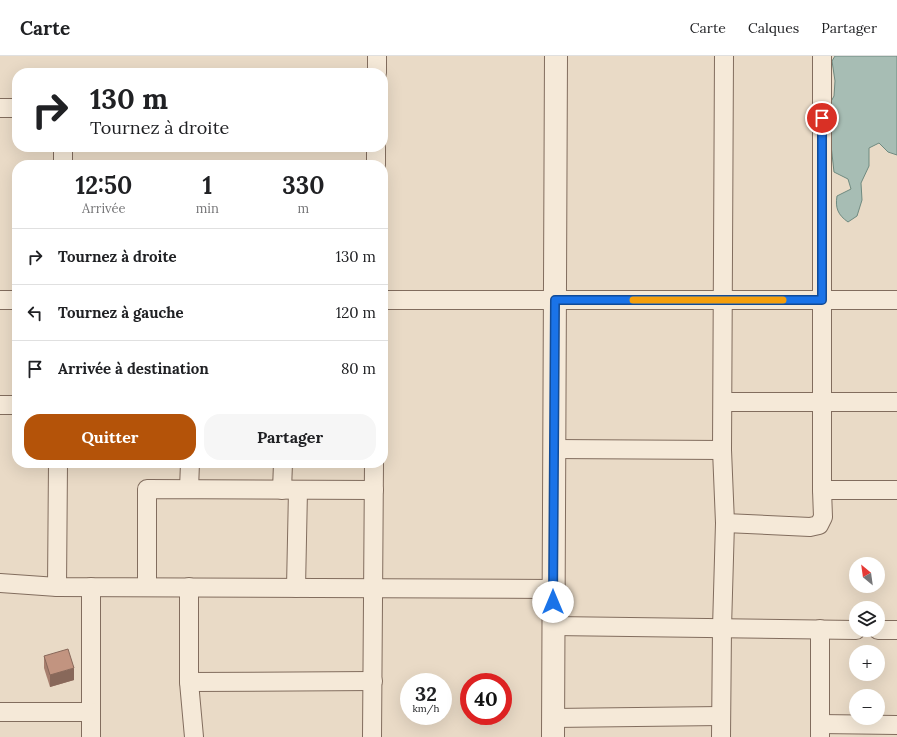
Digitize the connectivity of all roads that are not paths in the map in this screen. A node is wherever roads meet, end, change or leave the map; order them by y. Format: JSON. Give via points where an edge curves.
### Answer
{"nodes":[{"id":1,"x":377,"y":56,"type":"edge"},
{"id":2,"x":556,"y":56,"type":"edge"},
{"id":3,"x":724,"y":56,"type":"edge"},
{"id":4,"x":822,"y":56,"type":"edge"},
{"id":5,"x":377,"y":68,"type":"edge"},
{"id":6,"x":0,"y":108,"type":"edge"},
{"id":7,"x":12,"y":108,"type":"edge"},
{"id":8,"x":0,"y":300,"type":"edge"},
{"id":9,"x":12,"y":300,"type":"edge"},
{"id":10,"x":388,"y":300,"type":"edge"},
{"id":11,"x":555,"y":300,"type":"junction"},
{"id":12,"x":723,"y":300,"type":"junction"},
{"id":13,"x":822,"y":300,"type":"junction"},
{"id":14,"x":897,"y":300,"type":"edge"},
{"id":15,"x":723,"y":402,"type":"junction"},
{"id":16,"x":822,"y":402,"type":"junction"},
{"id":17,"x":897,"y":402,"type":"edge"},
{"id":18,"x":0,"y":405,"type":"edge"},
{"id":19,"x":12,"y":405,"type":"edge"},
{"id":20,"x":554,"y":449,"type":"junction"},
{"id":21,"x":722,"y":450,"type":"junction"},
{"id":22,"x":58,"y":468,"type":"edge"},
{"id":23,"x":190,"y":468,"type":"edge"},
{"id":24,"x":284,"y":468,"type":"edge"},
{"id":25,"x":374,"y":468,"type":"edge"},
{"id":26,"x":189,"y":489,"type":"junction"},
{"id":27,"x":290,"y":490,"type":"junction"},
{"id":28,"x":374,"y":490,"type":"junction"},
{"id":29,"x":822,"y":490,"type":"junction"},
{"id":30,"x":897,"y":490,"type":"edge"},
{"id":31,"x":725,"y":523,"type":"junction"},
{"id":32,"x":0,"y":583,"type":"edge"},
{"id":33,"x":57,"y":587,"type":"junction"},
{"id":34,"x":90,"y":587,"type":"junction"},
{"id":35,"x":147,"y":587,"type":"junction"},
{"id":36,"x":189,"y":588,"type":"junction"},
{"id":37,"x":296,"y":588,"type":"junction"},
{"id":38,"x":374,"y":588,"type":"junction"},
{"id":39,"x":553,"y":589,"type":"junction"},
{"id":40,"x":553,"y":626,"type":"junction"},
{"id":41,"x":722,"y":628,"type":"junction"},
{"id":42,"x":820,"y":629,"type":"junction"},
{"id":43,"x":849,"y":630,"type":"edge"},
{"id":44,"x":885,"y":630,"type":"edge"},
{"id":45,"x":897,"y":630,"type":"edge"},
{"id":46,"x":189,"y":682,"type":"junction"},
{"id":47,"x":373,"y":682,"type":"junction"},
{"id":48,"x":0,"y":712,"type":"edge"},
{"id":49,"x":91,"y":712,"type":"junction"},
{"id":50,"x":721,"y":716,"type":"junction"},
{"id":51,"x":897,"y":725,"type":"edge"},
{"id":52,"x":553,"y":728,"type":"edge"},
{"id":53,"x":820,"y":730,"type":"edge"},
{"id":54,"x":91,"y":737,"type":"edge"},
{"id":55,"x":194,"y":737,"type":"edge"},
{"id":56,"x":372,"y":737,"type":"edge"},
{"id":57,"x":721,"y":737,"type":"edge"}],
"edges":[{"from":1,"to":5,"type":"street"},
{"from":2,"to":11,"type":"street"},
{"from":3,"to":12,"type":"street"},
{"from":4,"to":13,"type":"street"},
{"from":6,"to":7,"type":"street"},
{"from":8,"to":9,"type":"street"},
{"from":10,"to":11,"type":"street"},
{"from":11,"to":12,"type":"street"},
{"from":11,"to":20,"type":"street"},
{"from":12,"to":13,"type":"street"},
{"from":12,"to":15,"type":"street"},
{"from":13,"to":14,"type":"street"},
{"from":13,"to":16,"type":"street"},
{"from":15,"to":16,"type":"street"},
{"from":15,"to":21,"type":"street"},
{"from":16,"to":17,"type":"street"},
{"from":16,"to":29,"type":"street"},
{"from":18,"to":19,"type":"street"},
{"from":20,"to":21,"type":"street"},
{"from":20,"to":39,"type":"street"},
{"from":21,"to":31,"type":"street"},
{"from":22,"to":33,"type":"street"},
{"from":23,"to":26,"type":"street"},
{"from":24,"to":27,"type":"street"},
{"from":25,"to":28,"type":"street"},
{"from":26,"to":27,"type":"street"},
{"from":26,"to":35,"type":"street","via":[[147,489]]},
{"from":27,"to":28,"type":"street"},
{"from":27,"to":37,"type":"street"},
{"from":28,"to":38,"type":"street"},
{"from":29,"to":30,"type":"street"},
{"from":29,"to":31,"type":"street","via":[[823,517],[818,525],[810,527]]},
{"from":31,"to":41,"type":"street"},
{"from":32,"to":33,"type":"street"},
{"from":33,"to":34,"type":"street"},
{"from":34,"to":35,"type":"street"},
{"from":34,"to":49,"type":"street"},
{"from":35,"to":36,"type":"street"},
{"from":36,"to":37,"type":"street"},
{"from":36,"to":46,"type":"street"},
{"from":37,"to":38,"type":"street"},
{"from":38,"to":39,"type":"street"},
{"from":38,"to":47,"type":"street"},
{"from":39,"to":40,"type":"street"},
{"from":40,"to":41,"type":"street"},
{"from":40,"to":52,"type":"street"},
{"from":41,"to":42,"type":"street"},
{"from":41,"to":50,"type":"street"},
{"from":42,"to":43,"type":"street"},
{"from":42,"to":53,"type":"street"},
{"from":44,"to":45,"type":"street"},
{"from":46,"to":47,"type":"street"},
{"from":46,"to":55,"type":"street"},
{"from":47,"to":56,"type":"street"},
{"from":48,"to":49,"type":"street"},
{"from":49,"to":54,"type":"street"},
{"from":50,"to":52,"type":"street"},
{"from":50,"to":57,"type":"street"},
{"from":51,"to":53,"type":"street"}]}
